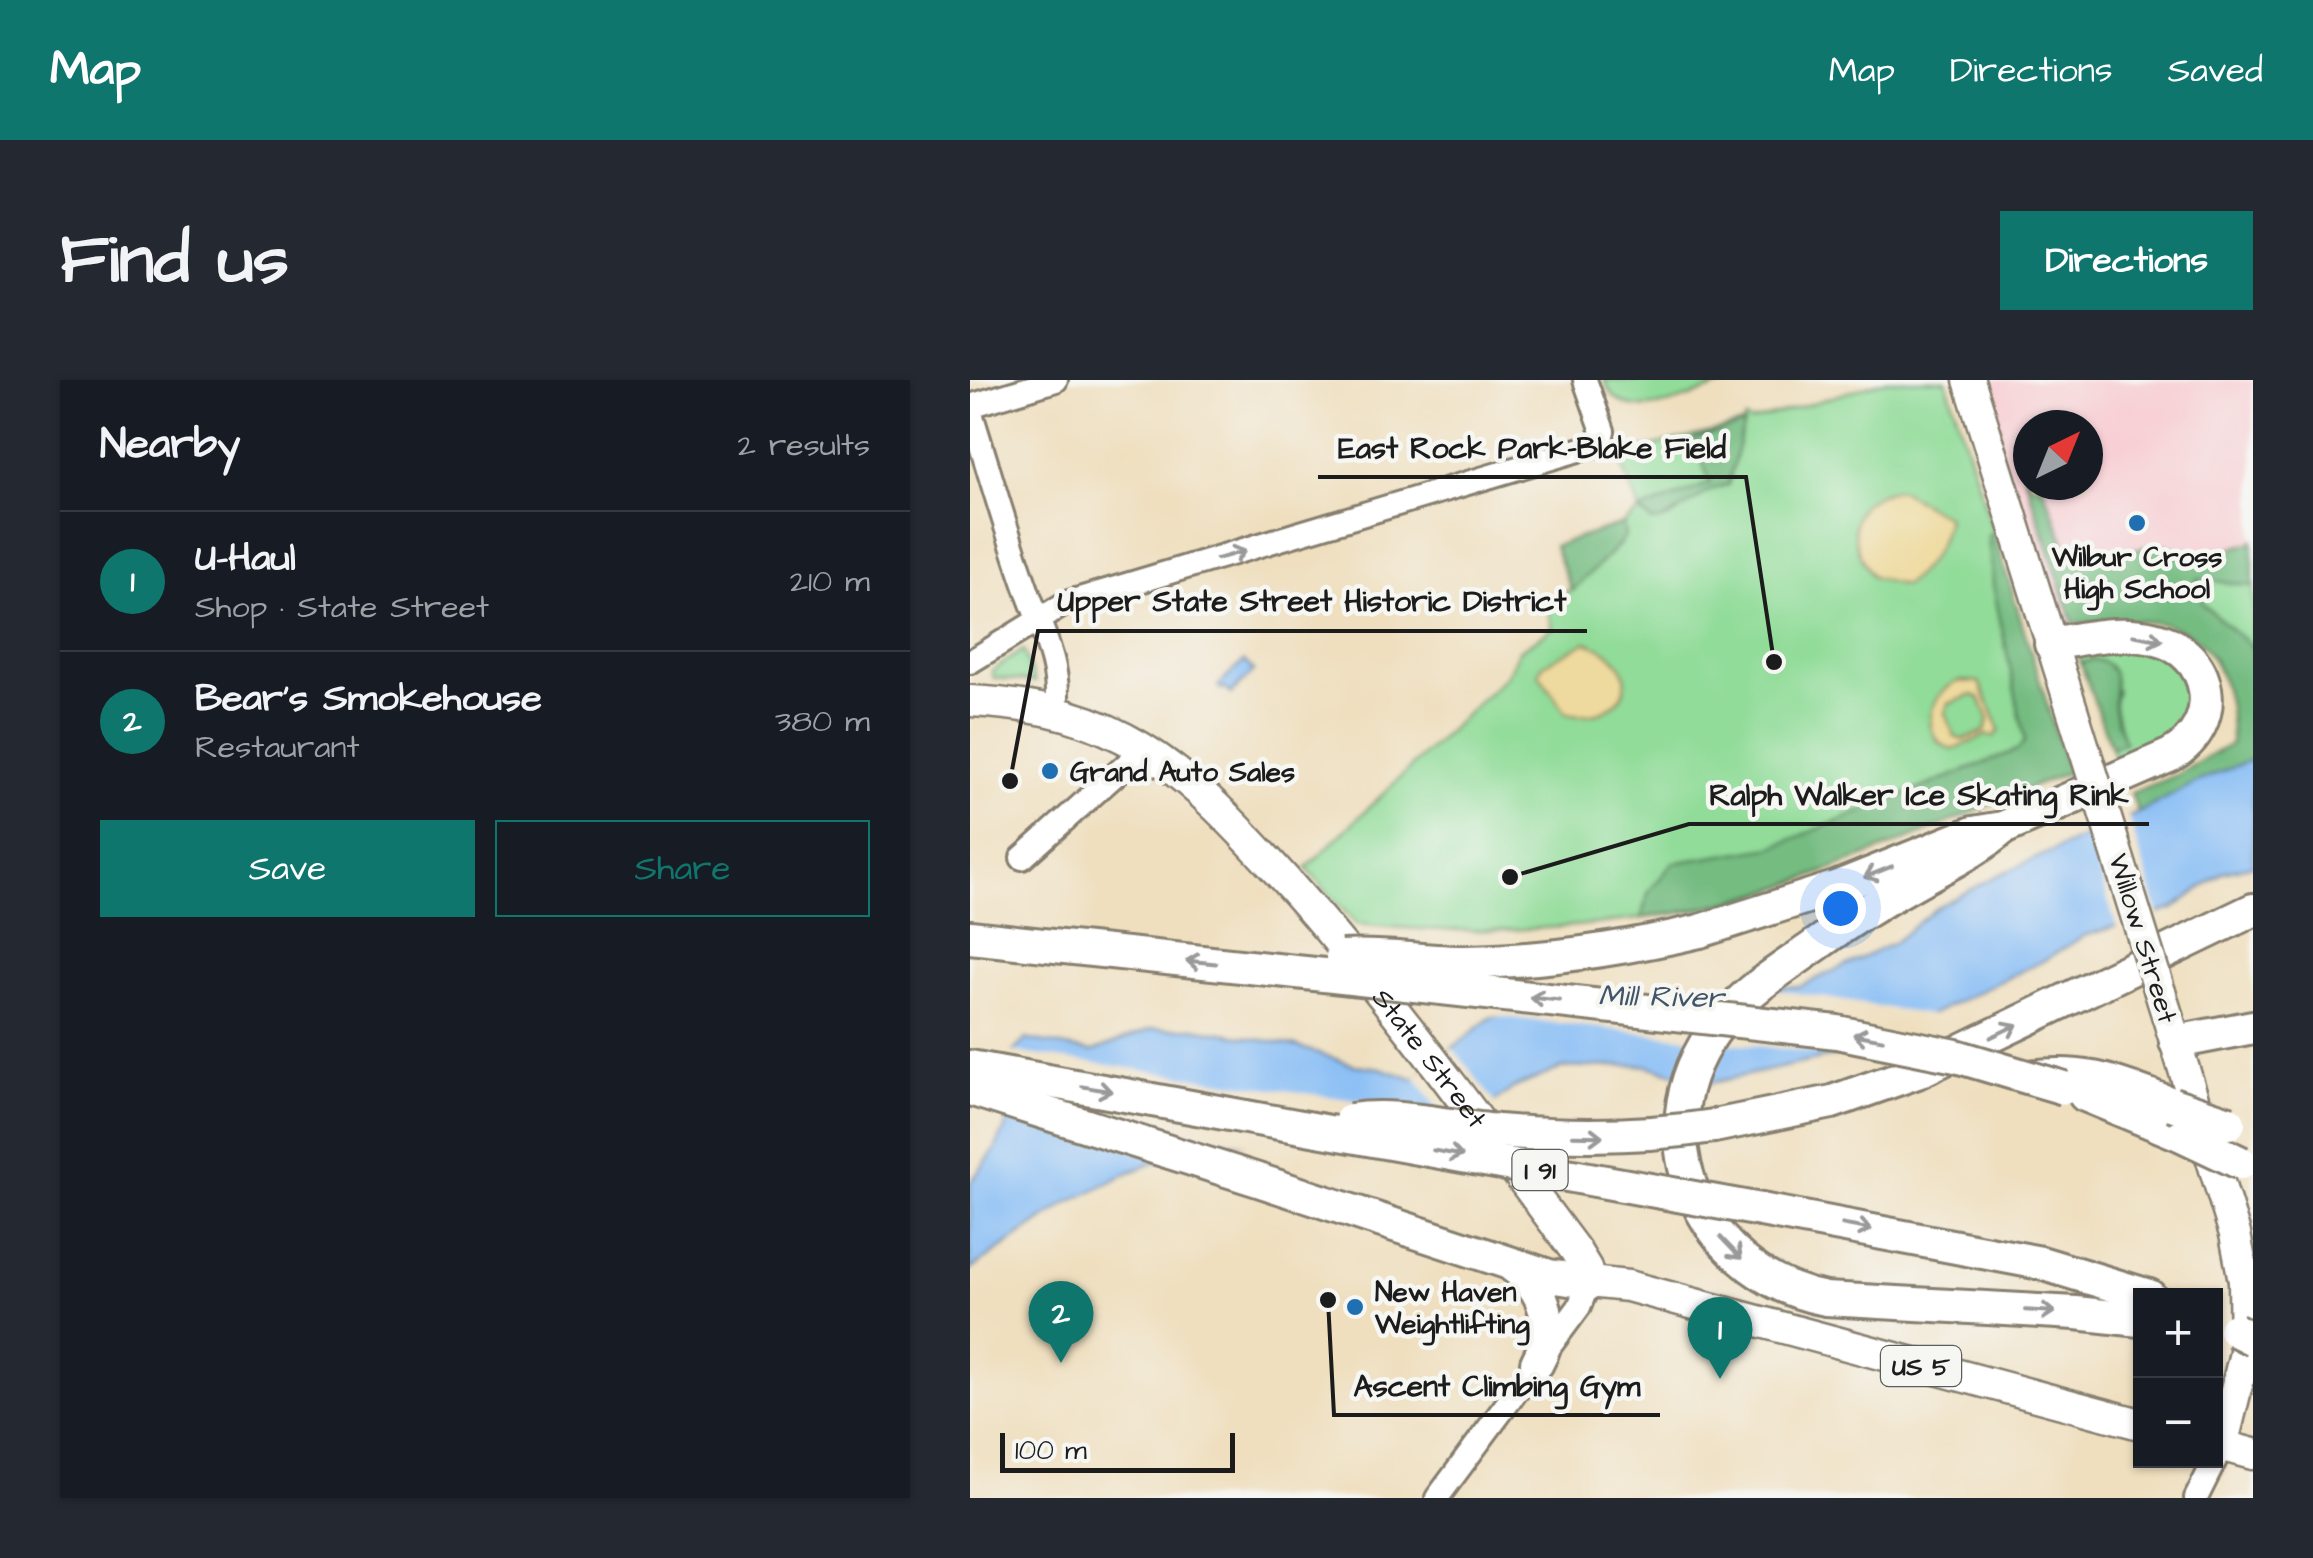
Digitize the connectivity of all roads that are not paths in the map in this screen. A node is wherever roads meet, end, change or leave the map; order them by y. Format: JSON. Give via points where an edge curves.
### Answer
{"nodes":[{"id":1,"x":1056,"y":380,"type":"edge"},
{"id":2,"x":1584,"y":380,"type":"edge"},
{"id":3,"x":1969,"y":380,"type":"edge"},
{"id":4,"x":972,"y":421,"type":"edge"},
{"id":5,"x":1039,"y":617,"type":"junction"},
{"id":6,"x":2052,"y":644,"type":"junction"},
{"id":7,"x":970,"y":662,"type":"edge"},
{"id":8,"x":970,"y":701,"type":"edge"},
{"id":9,"x":1056,"y":710,"type":"junction"},
{"id":10,"x":1144,"y":750,"type":"junction"},
{"id":11,"x":2003,"y":828,"type":"junction"},
{"id":12,"x":1022,"y":858,"type":"dead end"},
{"id":13,"x":2253,"y":910,"type":"edge"},
{"id":14,"x":974,"y":935,"type":"edge"},
{"id":15,"x":1313,"y":970,"type":"junction"},
{"id":16,"x":2253,"y":1028,"type":"edge"},
{"id":17,"x":2176,"y":1042,"type":"junction"},
{"id":18,"x":2064,"y":1080,"type":"junction"},
{"id":19,"x":984,"y":1081,"type":"edge"},
{"id":20,"x":2241,"y":1128,"type":"edge"},
{"id":21,"x":1318,"y":1130,"type":"junction"},
{"id":22,"x":2247,"y":1166,"type":"edge"},
{"id":23,"x":1504,"y":1261,"type":"junction"},
{"id":24,"x":1589,"y":1282,"type":"junction"},
{"id":25,"x":2133,"y":1291,"type":"edge"},
{"id":26,"x":2133,"y":1319,"type":"edge"},
{"id":27,"x":1537,"y":1363,"type":"junction"},
{"id":28,"x":2133,"y":1422,"type":"edge"},
{"id":29,"x":2223,"y":1431,"type":"edge"},
{"id":30,"x":2223,"y":1446,"type":"edge"},
{"id":31,"x":2253,"y":1454,"type":"edge"},
{"id":32,"x":2209,"y":1468,"type":"edge"},
{"id":33,"x":1437,"y":1498,"type":"edge"},
{"id":34,"x":2196,"y":1498,"type":"edge"}],
"edges":[{"from":1,"to":4,"type":"street"},
{"from":5,"to":2,"type":"street","one_way":true,"via":[[1066,602],[1595,445],[1603,436],[1602,422]]},
{"from":3,"to":6,"type":"main road","name":"Willow Street"},
{"from":4,"to":5,"type":"street"},
{"from":5,"to":7,"type":"street"},
{"from":5,"to":9,"type":"street","via":[[1056,677]]},
{"from":6,"to":11,"type":"highway","one_way":true,"via":[[2130,635],[2173,644],[2201,678],[2203,720],[2177,752]]},
{"from":6,"to":17,"type":"main road","name":"Willow Street","bridge":true},
{"from":8,"to":9,"type":"main road","name":"State Street"},
{"from":9,"to":10,"type":"main road","name":"State Street"},
{"from":10,"to":12,"type":"street"},
{"from":10,"to":24,"type":"main road","name":"State Street","via":[[1220,812],[1360,967],[1575,1250]]},
{"from":11,"to":15,"type":"highway","one_way":true,"bridge":true,"via":[[1700,931],[1628,946],[1528,959],[1350,957]]},
{"from":11,"to":26,"type":"highway","one_way":true,"via":[[1862,913],[1745,998],[1696,1060],[1684,1095],[1681,1150],[1699,1206],[1733,1252],[1783,1287],[1826,1299]]},
{"from":21,"to":13,"type":"highway","one_way":true,"bridge":true,"via":[[1366,1118],[1642,1135],[1806,1109],[1917,1072]]},
{"from":15,"to":14,"type":"highway","one_way":true},
{"from":18,"to":15,"type":"highway","one_way":true,"bridge":true,"via":[[1824,1030]]},
{"from":16,"to":17,"type":"highway"},
{"from":17,"to":29,"type":"main road","name":"Willow Street","via":[[2244,1282],[2245,1352]]},
{"from":18,"to":20,"type":"highway","bridge":true,"via":[[2100,1078]]},
{"from":18,"to":22,"type":"highway","bridge":true},
{"from":19,"to":21,"type":"highway","number":"I 91","one_way":true},
{"from":19,"to":23,"type":"highway"},
{"from":21,"to":25,"type":"highway","number":"I 91","one_way":true,"bridge":true,"via":[[2041,1263]]},
{"from":23,"to":24,"type":"highway"},
{"from":23,"to":27,"type":"highway","via":[[1529,1278],[1544,1303],[1547,1336]]},
{"from":24,"to":27,"type":"street"},
{"from":24,"to":28,"type":"main road","number":"US 5","via":[[1628,1286]]},
{"from":27,"to":33,"type":"street"},
{"from":30,"to":31,"type":"main road"},
{"from":32,"to":34,"type":"street"}]}
